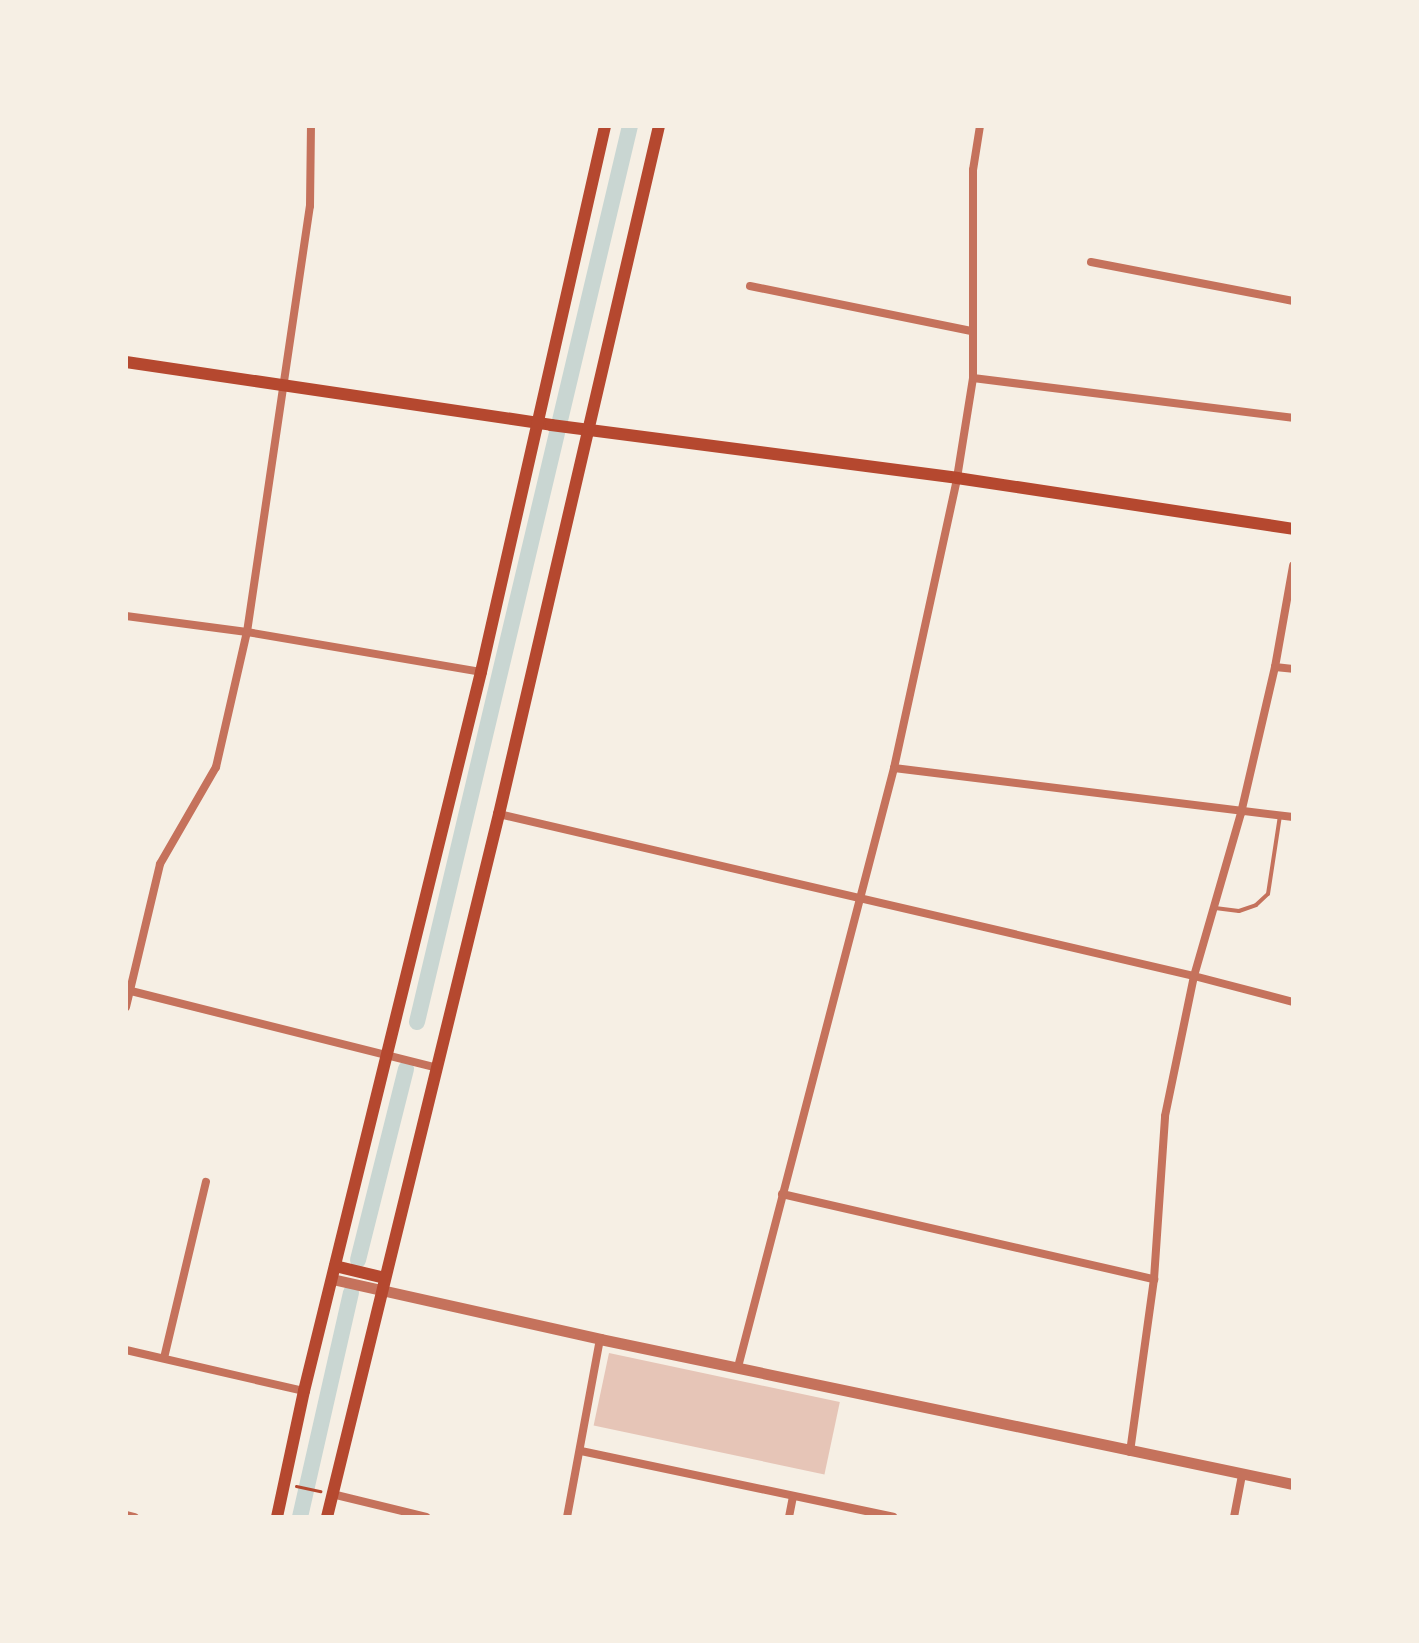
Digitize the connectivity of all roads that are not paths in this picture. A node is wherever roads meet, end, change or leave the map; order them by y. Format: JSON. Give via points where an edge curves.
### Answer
{"nodes":[{"id":1,"x":311,"y":126,"type":"edge"},
{"id":2,"x":605,"y":126,"type":"edge"},
{"id":3,"x":659,"y":126,"type":"edge"},
{"id":4,"x":980,"y":126,"type":"edge"},
{"id":5,"x":1091,"y":262,"type":"dead end"},
{"id":6,"x":750,"y":286,"type":"dead end"},
{"id":7,"x":1293,"y":301,"type":"edge"},
{"id":8,"x":972,"y":331,"type":"junction"},
{"id":9,"x":126,"y":362,"type":"edge"},
{"id":10,"x":973,"y":378,"type":"junction"},
{"id":11,"x":283,"y":383,"type":"junction"},
{"id":12,"x":1293,"y":418,"type":"edge"},
{"id":13,"x":545,"y":424,"type":"junction"},
{"id":14,"x":591,"y":428,"type":"junction"},
{"id":15,"x":957,"y":478,"type":"junction"},
{"id":16,"x":1293,"y":529,"type":"edge"},
{"id":17,"x":1293,"y":566,"type":"edge"},
{"id":18,"x":126,"y":616,"type":"edge"},
{"id":19,"x":247,"y":632,"type":"junction"},
{"id":20,"x":1275,"y":667,"type":"junction"},
{"id":21,"x":1293,"y":669,"type":"edge"},
{"id":22,"x":481,"y":672,"type":"junction"},
{"id":23,"x":894,"y":768,"type":"junction"},
{"id":24,"x":1241,"y":813,"type":"junction"},
{"id":25,"x":499,"y":814,"type":"junction"},
{"id":26,"x":1280,"y":816,"type":"junction"},
{"id":27,"x":1293,"y":817,"type":"edge"},
{"id":28,"x":858,"y":898,"type":"junction"},
{"id":29,"x":1213,"y":908,"type":"junction"},
{"id":30,"x":1194,"y":976,"type":"junction"},
{"id":31,"x":128,"y":990,"type":"edge"},
{"id":32,"x":1293,"y":1002,"type":"edge"},
{"id":33,"x":126,"y":1007,"type":"edge"},
{"id":34,"x":386,"y":1056,"type":"junction"},
{"id":35,"x":437,"y":1068,"type":"junction"},
{"id":36,"x":206,"y":1182,"type":"dead end"},
{"id":37,"x":782,"y":1194,"type":"junction"},
{"id":38,"x":334,"y":1272,"type":"junction"},
{"id":39,"x":1154,"y":1279,"type":"junction"},
{"id":40,"x":384,"y":1284,"type":"junction"},
{"id":41,"x":600,"y":1339,"type":"junction"},
{"id":42,"x":126,"y":1350,"type":"edge"},
{"id":43,"x":164,"y":1358,"type":"junction"},
{"id":44,"x":738,"y":1367,"type":"junction"},
{"id":45,"x":304,"y":1391,"type":"junction"},
{"id":46,"x":581,"y":1451,"type":"junction"},
{"id":47,"x":1130,"y":1452,"type":"junction"},
{"id":48,"x":1242,"y":1475,"type":"junction"},
{"id":49,"x":1293,"y":1484,"type":"edge"},
{"id":50,"x":332,"y":1494,"type":"junction"},
{"id":51,"x":793,"y":1496,"type":"junction"},
{"id":52,"x":126,"y":1515,"type":"edge"},
{"id":53,"x":135,"y":1517,"type":"edge"},
{"id":54,"x":277,"y":1517,"type":"edge"},
{"id":55,"x":327,"y":1517,"type":"edge"},
{"id":56,"x":426,"y":1517,"type":"edge"},
{"id":57,"x":567,"y":1517,"type":"edge"},
{"id":58,"x":789,"y":1517,"type":"edge"},
{"id":59,"x":893,"y":1517,"type":"edge"},
{"id":60,"x":1234,"y":1517,"type":"edge"}],
"edges":[{"from":1,"to":11,"type":"street","via":[[310,206]]},
{"from":2,"to":13,"type":"main road"},
{"from":3,"to":14,"type":"main road"},
{"from":4,"to":8,"type":"street","via":[[973,170]]},
{"from":5,"to":7,"type":"street"},
{"from":6,"to":8,"type":"street"},
{"from":8,"to":10,"type":"street"},
{"from":9,"to":11,"type":"main road"},
{"from":10,"to":12,"type":"street"},
{"from":10,"to":15,"type":"street"},
{"from":11,"to":13,"type":"main road"},
{"from":11,"to":19,"type":"street"},
{"from":13,"to":14,"type":"main road"},
{"from":13,"to":22,"type":"main road"},
{"from":14,"to":15,"type":"main road"},
{"from":14,"to":25,"type":"main road"},
{"from":15,"to":16,"type":"main road"},
{"from":15,"to":23,"type":"street"},
{"from":17,"to":20,"type":"street"},
{"from":18,"to":19,"type":"street"},
{"from":19,"to":22,"type":"street"},
{"from":19,"to":31,"type":"street","via":[[216,767],[160,864]]},
{"from":20,"to":21,"type":"street"},
{"from":20,"to":24,"type":"street"},
{"from":22,"to":34,"type":"main road"},
{"from":23,"to":24,"type":"street"},
{"from":23,"to":28,"type":"street"},
{"from":24,"to":26,"type":"street"},
{"from":24,"to":29,"type":"street"},
{"from":25,"to":28,"type":"street"},
{"from":25,"to":35,"type":"main road"},
{"from":26,"to":27,"type":"street"},
{"from":26,"to":29,"type":"lane","via":[[1268,894],[1239,911]]},
{"from":28,"to":30,"type":"street"},
{"from":28,"to":37,"type":"street"},
{"from":29,"to":30,"type":"street"},
{"from":30,"to":32,"type":"street"},
{"from":30,"to":39,"type":"street","via":[[1165,1116]]},
{"from":31,"to":33,"type":"street"},
{"from":31,"to":34,"type":"street"},
{"from":34,"to":35,"type":"street"},
{"from":34,"to":38,"type":"main road"},
{"from":35,"to":40,"type":"main road"},
{"from":36,"to":43,"type":"street"},
{"from":37,"to":39,"type":"street"},
{"from":37,"to":44,"type":"street"},
{"from":38,"to":40,"type":"main road"},
{"from":38,"to":45,"type":"main road"},
{"from":39,"to":47,"type":"street"},
{"from":40,"to":41,"type":"street"},
{"from":40,"to":50,"type":"main road"},
{"from":41,"to":44,"type":"street"},
{"from":41,"to":46,"type":"street"},
{"from":42,"to":43,"type":"street"},
{"from":43,"to":45,"type":"street"},
{"from":44,"to":47,"type":"street"},
{"from":45,"to":54,"type":"main road"},
{"from":46,"to":51,"type":"street"},
{"from":46,"to":57,"type":"street"},
{"from":47,"to":48,"type":"street"},
{"from":48,"to":49,"type":"street"},
{"from":48,"to":60,"type":"street"},
{"from":50,"to":55,"type":"main road"},
{"from":50,"to":56,"type":"street"},
{"from":51,"to":58,"type":"street"},
{"from":51,"to":59,"type":"street"},
{"from":52,"to":53,"type":"street"}]}
